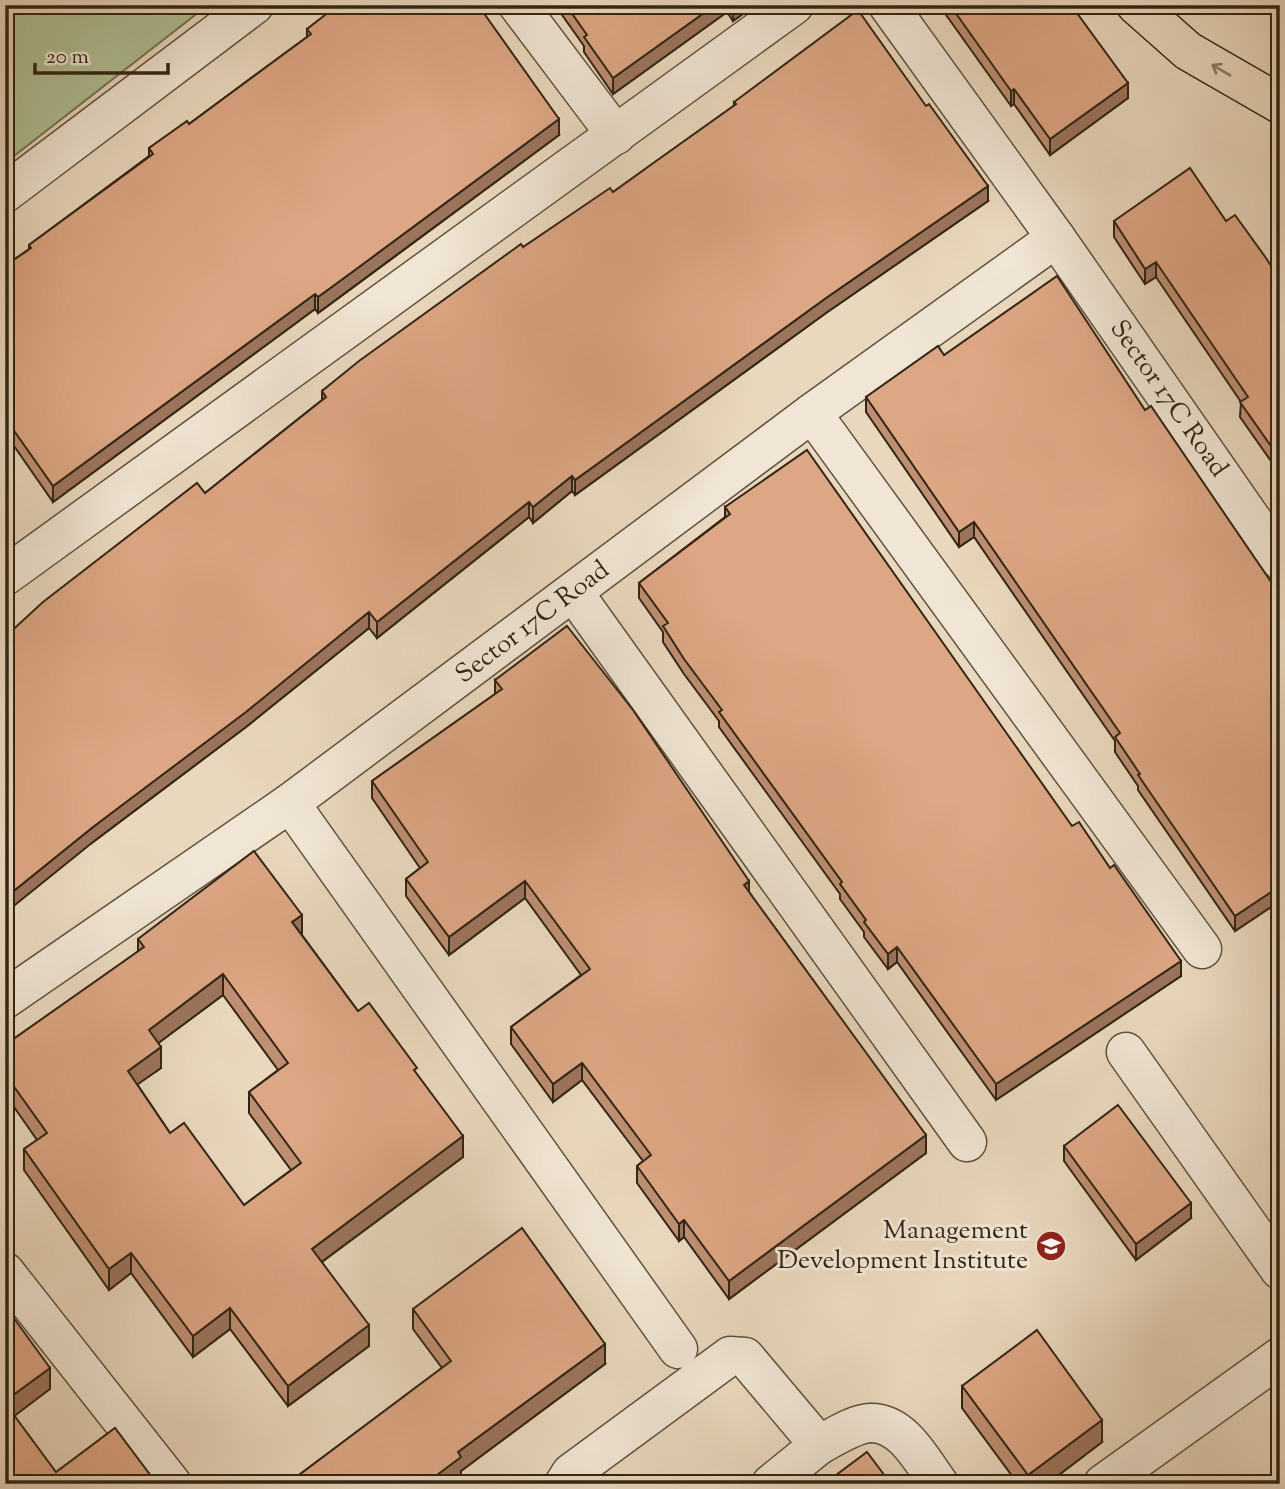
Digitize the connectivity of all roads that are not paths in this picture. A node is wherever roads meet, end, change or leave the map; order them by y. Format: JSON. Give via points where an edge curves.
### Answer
{"nodes":[{"id":1,"x":254,"y":5,"type":"edge"},
{"id":2,"x":518,"y":5,"type":"edge"},
{"id":3,"x":794,"y":5,"type":"edge"},
{"id":4,"x":888,"y":5,"type":"edge"},
{"id":5,"x":1136,"y":5,"type":"edge"},
{"id":6,"x":1280,"y":104,"type":"edge"},
{"id":7,"x":616,"y":135,"type":"junction"},
{"id":8,"x":5,"y":193,"type":"edge"},
{"id":9,"x":1056,"y":238,"type":"junction"},
{"id":10,"x":811,"y":414,"type":"junction"},
{"id":11,"x":1280,"y":560,"type":"edge"},
{"id":12,"x":5,"y":576,"type":"edge"},
{"id":13,"x":574,"y":593,"type":"junction"},
{"id":14,"x":290,"y":803,"type":"junction"},
{"id":15,"x":1202,"y":949,"type":"dead end"},
{"id":16,"x":5,"y":999,"type":"edge"},
{"id":17,"x":1126,"y":1052,"type":"dead end"},
{"id":18,"x":967,"y":1142,"type":"dead end"},
{"id":19,"x":1280,"y":1270,"type":"edge"},
{"id":20,"x":5,"y":1272,"type":"edge"},
{"id":21,"x":678,"y":1349,"type":"dead end"},
{"id":22,"x":1280,"y":1357,"type":"edge"},
{"id":23,"x":818,"y":1445,"type":"junction"},
{"id":24,"x":172,"y":1484,"type":"edge"},
{"id":25,"x":564,"y":1484,"type":"edge"},
{"id":26,"x":771,"y":1484,"type":"edge"},
{"id":27,"x":939,"y":1484,"type":"edge"},
{"id":28,"x":1103,"y":1484,"type":"edge"}],
"edges":[{"from":1,"to":8,"type":"street"},
{"from":2,"to":7,"type":"street"},
{"from":3,"to":7,"type":"street"},
{"from":4,"to":9,"type":"street","name":"Sector 17C Road"},
{"from":6,"to":5,"type":"main road","one_way":true,"via":[[1188,51]]},
{"from":7,"to":12,"type":"street"},
{"from":9,"to":10,"type":"street","name":"Sector 17C Road"},
{"from":9,"to":11,"type":"street","name":"Sector 17C Road"},
{"from":10,"to":13,"type":"street","name":"Sector 17C Road"},
{"from":10,"to":15,"type":"street"},
{"from":13,"to":14,"type":"street","name":"Sector 17C Road"},
{"from":13,"to":18,"type":"street"},
{"from":14,"to":16,"type":"street","name":"Sector 17C Road"},
{"from":14,"to":21,"type":"street"},
{"from":17,"to":19,"type":"street"},
{"from":20,"to":24,"type":"street"},
{"from":22,"to":28,"type":"street"},
{"from":23,"to":25,"type":"street","via":[[745,1357],[730,1356],[571,1473]]},
{"from":23,"to":26,"type":"street"},
{"from":23,"to":27,"type":"street","via":[[869,1423],[885,1426],[905,1438]]}]}
